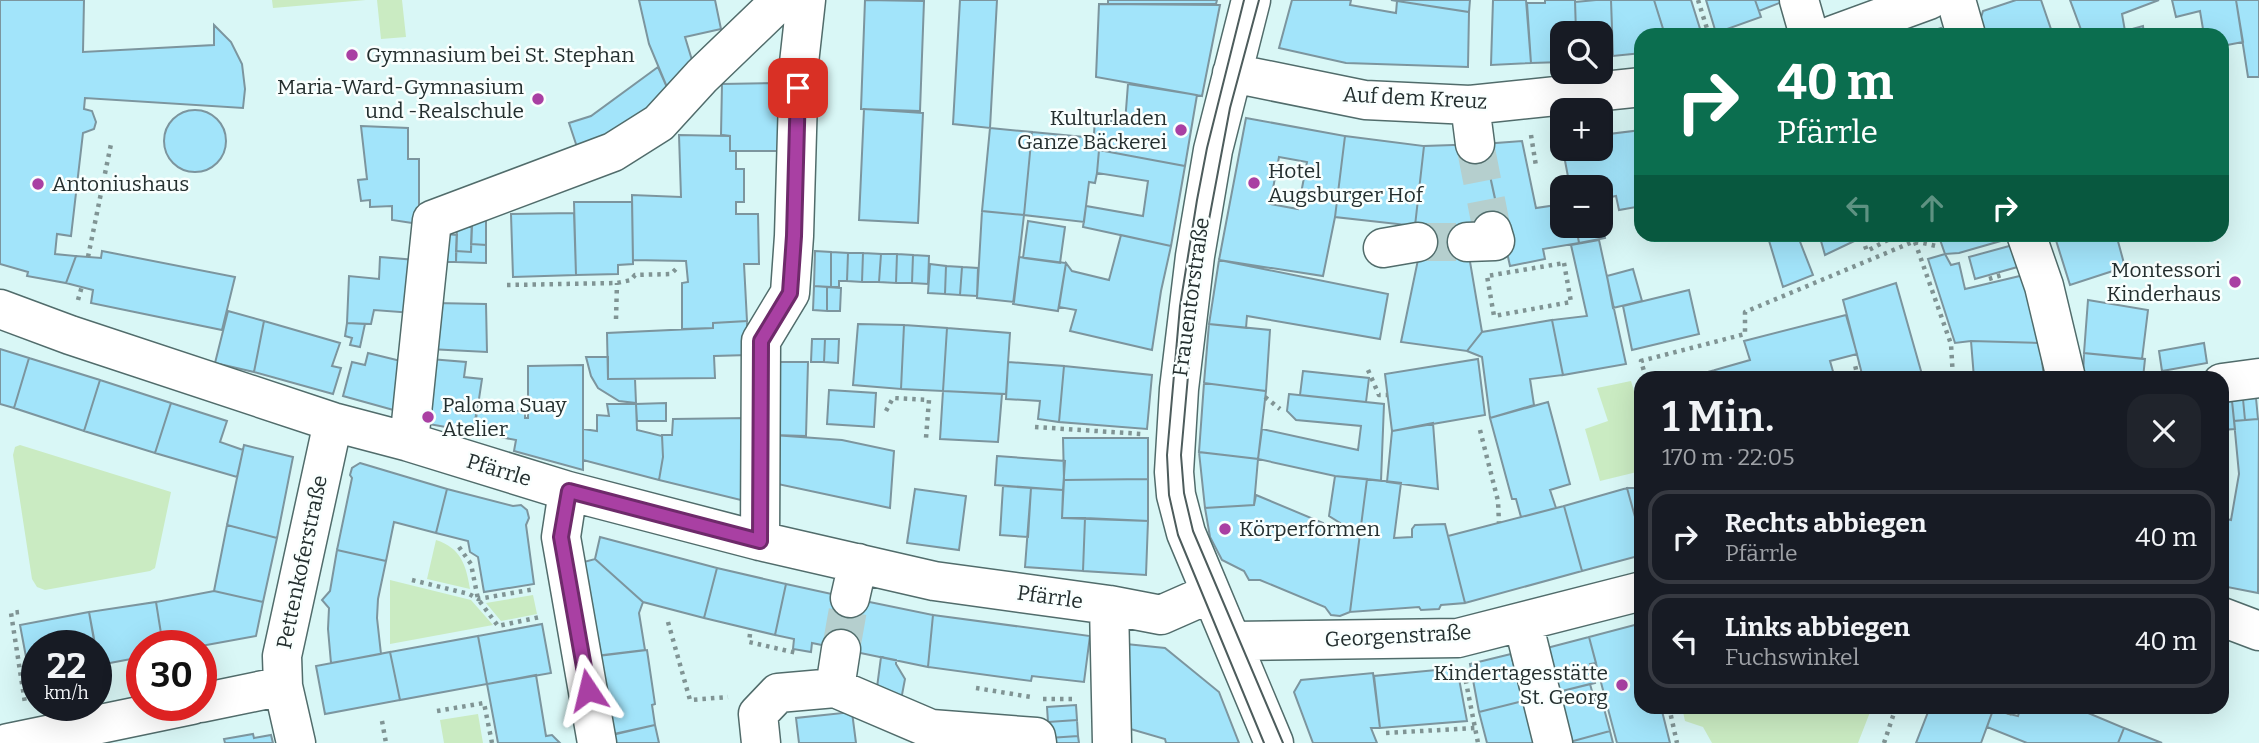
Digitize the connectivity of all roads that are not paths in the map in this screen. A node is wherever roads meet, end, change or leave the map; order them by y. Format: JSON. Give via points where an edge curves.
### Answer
{"nodes":[{"id":1,"x":781,"y":0,"type":"edge"},
{"id":2,"x":806,"y":0,"type":"edge"},
{"id":3,"x":1251,"y":0,"type":"edge"},
{"id":4,"x":1799,"y":0,"type":"edge"},
{"id":5,"x":1929,"y":0,"type":"edge"},
{"id":6,"x":1956,"y":0,"type":"edge"},
{"id":7,"x":1807,"y":28,"type":"edge"},
{"id":8,"x":1852,"y":28,"type":"edge"},
{"id":9,"x":1964,"y":28,"type":"edge"},
{"id":10,"x":1232,"y":73,"type":"junction"},
{"id":11,"x":1634,"y":88,"type":"edge"},
{"id":12,"x":1470,"y":105,"type":"junction"},
{"id":13,"x":1475,"y":145,"type":"tunnel mouth"},
{"id":14,"x":2029,"y":242,"type":"edge"},
{"id":15,"x":0,"y":309,"type":"edge"},
{"id":16,"x":2064,"y":371,"type":"edge"},
{"id":17,"x":2259,"y":378,"type":"edge"},
{"id":18,"x":2229,"y":382,"type":"edge"},
{"id":19,"x":333,"y":422,"type":"junction"},
{"id":20,"x":409,"y":442,"type":"junction"},
{"id":21,"x":569,"y":491,"type":"junction"},
{"id":22,"x":760,"y":541,"type":"junction"},
{"id":23,"x":1211,"y":593,"type":"junction"},
{"id":24,"x":1634,"y":593,"type":"edge"},
{"id":25,"x":1109,"y":605,"type":"junction"},
{"id":26,"x":2229,"y":620,"type":"edge"},
{"id":27,"x":1523,"y":622,"type":"junction"},
{"id":28,"x":2259,"y":631,"type":"edge"},
{"id":29,"x":1233,"y":642,"type":"junction"},
{"id":30,"x":841,"y":649,"type":"tunnel mouth"},
{"id":31,"x":283,"y":686,"type":"junction"},
{"id":32,"x":835,"y":688,"type":"junction"},
{"id":33,"x":217,"y":700,"type":"edge"},
{"id":34,"x":126,"y":719,"type":"edge"},
{"id":35,"x":20,"y":741,"type":"edge"},
{"id":36,"x":296,"y":743,"type":"edge"},
{"id":37,"x":597,"y":743,"type":"edge"},
{"id":38,"x":761,"y":743,"type":"edge"},
{"id":39,"x":1037,"y":743,"type":"edge"},
{"id":40,"x":1112,"y":743,"type":"edge"},
{"id":41,"x":1274,"y":743,"type":"edge"},
{"id":42,"x":1553,"y":743,"type":"edge"}],
"edges":[{"from":1,"to":20,"type":"street","via":[[659,123],[612,152],[432,220]]},
{"from":2,"to":22,"type":"street","via":[[799,63],[790,293],[761,341]]},
{"from":3,"to":10,"type":"street","name":"Frauentorstraße"},
{"from":4,"to":7,"type":"street"},
{"from":5,"to":8,"type":"street"},
{"from":6,"to":9,"type":"street"},
{"from":10,"to":12,"type":"street","name":"Auf dem Kreuz","via":[[1365,100]]},
{"from":10,"to":23,"type":"street","name":"Frauentorstraße","via":[[1195,256],[1175,437],[1174,472],[1181,517]]},
{"from":11,"to":12,"type":"street","name":"Auf dem Kreuz"},
{"from":12,"to":13,"type":"street"},
{"from":14,"to":16,"type":"street"},
{"from":15,"to":19,"type":"street","name":"Pfärrle"},
{"from":17,"to":18,"type":"street"},
{"from":19,"to":20,"type":"street","name":"Pfärrle"},
{"from":19,"to":31,"type":"street","name":"Pettenkoferstraße","via":[[282,656]]},
{"from":20,"to":21,"type":"street","name":"Pfärrle"},
{"from":21,"to":22,"type":"street","name":"Pfärrle"},
{"from":21,"to":37,"type":"street","via":[[561,537]]},
{"from":22,"to":25,"type":"street","name":"Pfärrle","via":[[854,581],[934,580]]},
{"from":23,"to":25,"type":"street","name":"Pfärrle","via":[[1161,615]]},
{"from":23,"to":29,"type":"street","name":"Frauentorstraße"},
{"from":24,"to":27,"type":"street","name":"Georgenstraße"},
{"from":25,"to":40,"type":"street"},
{"from":26,"to":28,"type":"street"},
{"from":27,"to":29,"type":"street","name":"Georgenstraße","via":[[1458,638]]},
{"from":27,"to":42,"type":"street"},
{"from":29,"to":41,"type":"street","name":"Frauentorstraße"},
{"from":30,"to":32,"type":"street"},
{"from":31,"to":33,"type":"street"},
{"from":31,"to":36,"type":"street","name":"Pettenkoferstraße"},
{"from":32,"to":38,"type":"street","via":[[778,693],[758,714]]},
{"from":32,"to":39,"type":"street","via":[[932,729],[1036,737]]},
{"from":34,"to":35,"type":"street"}]}
